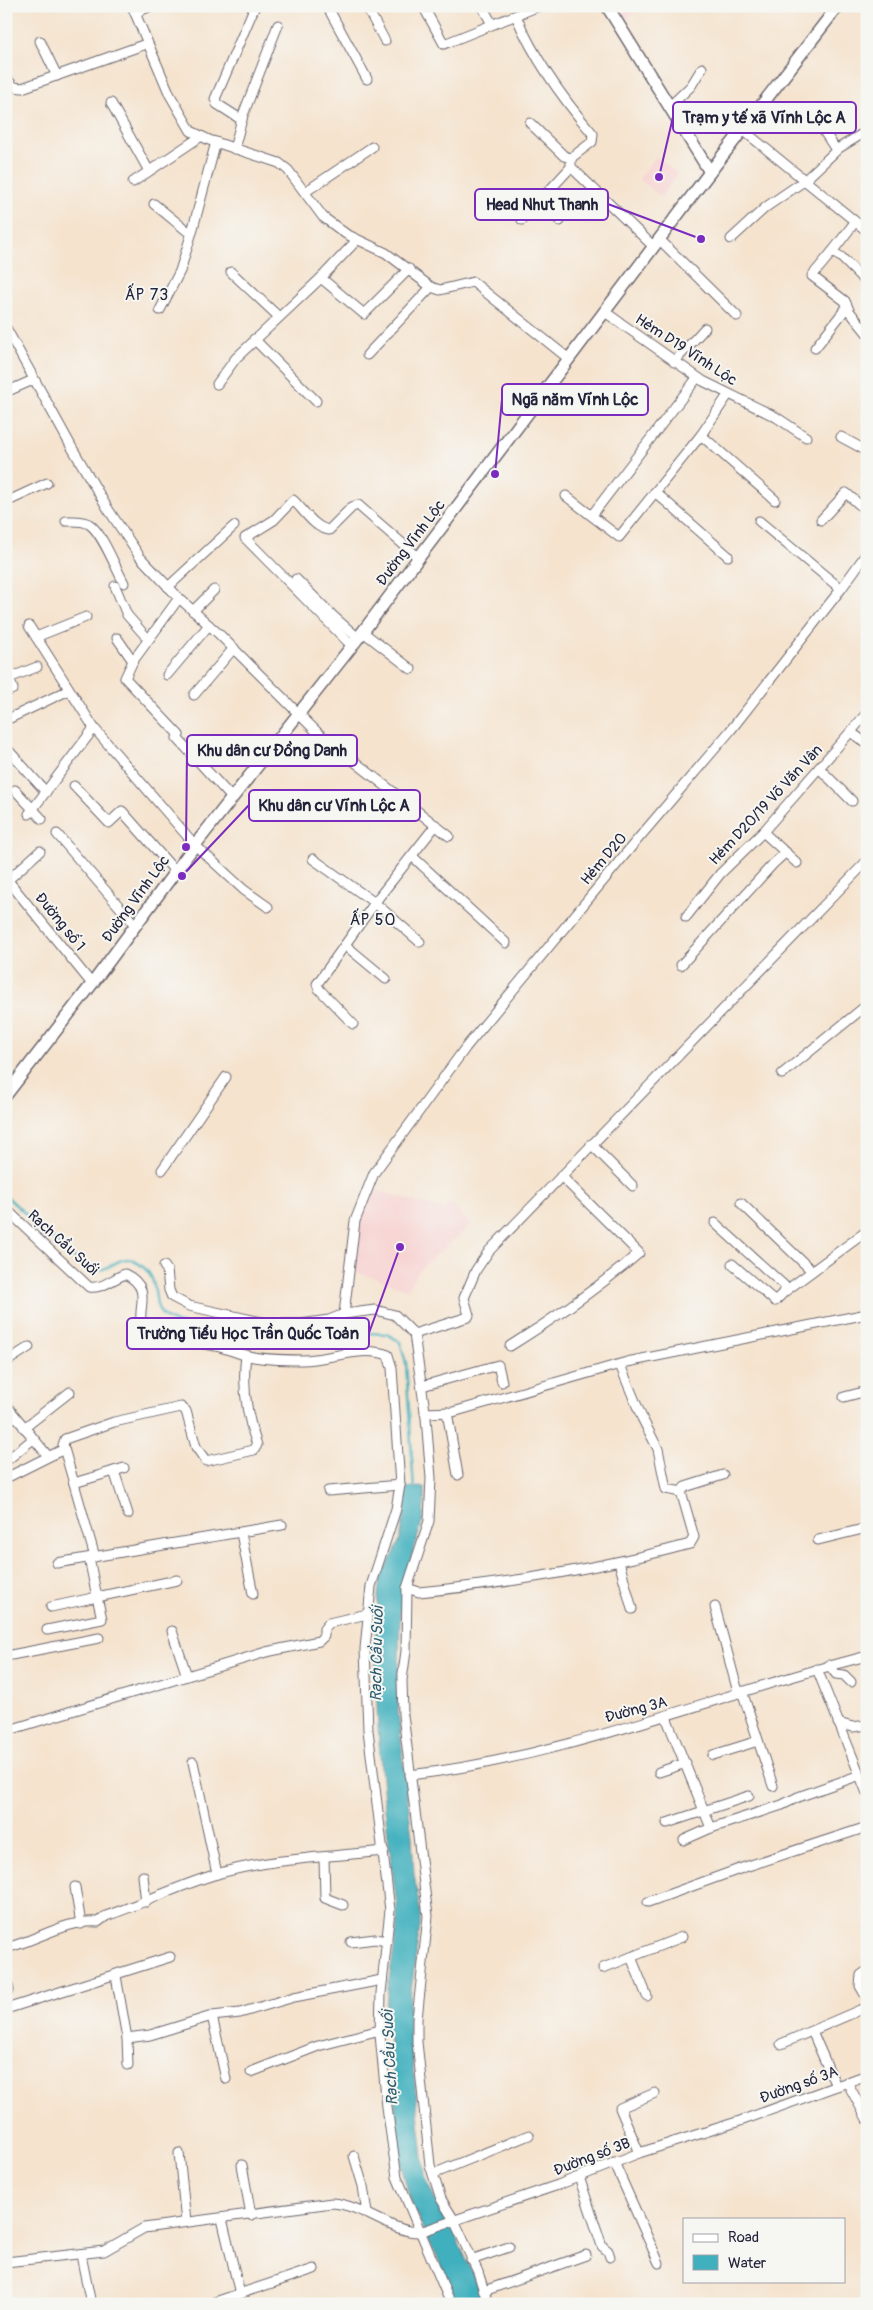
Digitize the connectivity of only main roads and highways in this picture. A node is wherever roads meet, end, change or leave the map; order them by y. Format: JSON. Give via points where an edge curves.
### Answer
{"nodes":[{"id":1,"x":608,"y":6,"type":"edge"},
{"id":2,"x":838,"y":6,"type":"edge"},
{"id":3,"x":710,"y":172,"type":"junction"},
{"id":4,"x":6,"y":1095,"type":"edge"}],
"edges":[{"from":1,"to":3,"type":"main road"},
{"from":2,"to":3,"type":"main road","name":"Đường Vĩnh Lộc"},
{"from":3,"to":4,"type":"main road","name":"Đường Vĩnh Lộc","via":[[300,714],[194,844]]}]}
